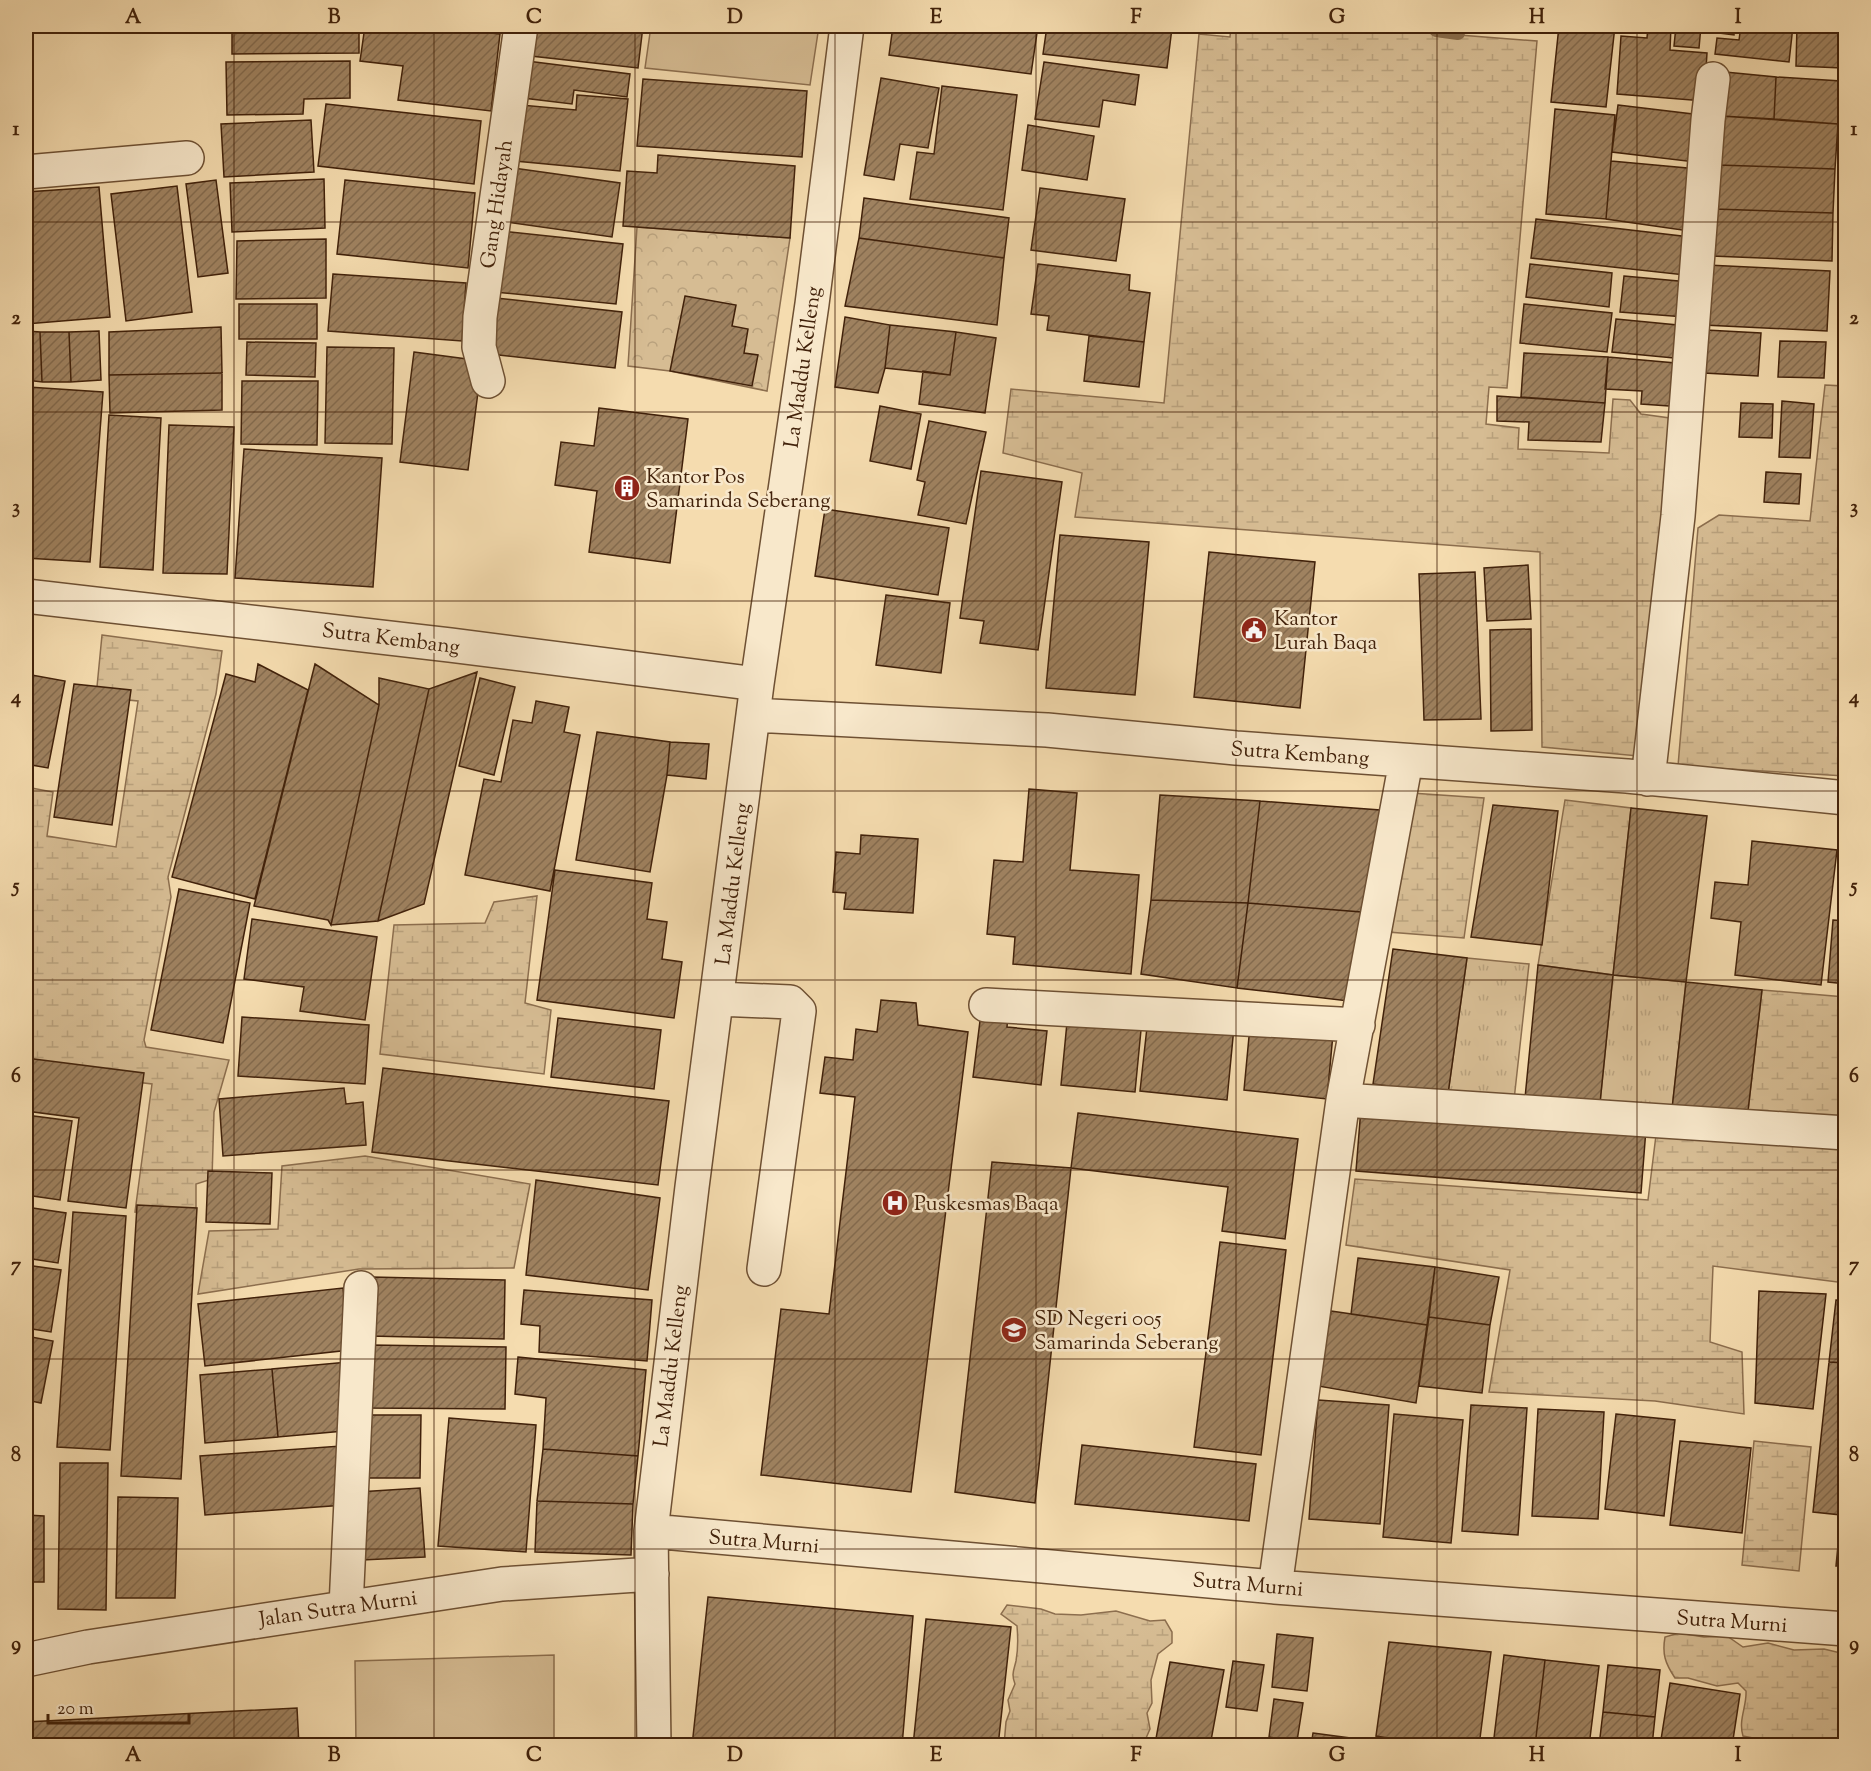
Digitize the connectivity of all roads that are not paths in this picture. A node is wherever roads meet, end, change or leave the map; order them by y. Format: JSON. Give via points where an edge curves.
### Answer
{"nodes":[{"id":1,"x":521,"y":26,"type":"edge"},
{"id":2,"x":847,"y":26,"type":"edge"},
{"id":3,"x":1713,"y":79,"type":"dead end"},
{"id":4,"x":187,"y":158,"type":"dead end"},
{"id":5,"x":26,"y":172,"type":"edge"},
{"id":6,"x":488,"y":381,"type":"dead end"},
{"id":7,"x":26,"y":596,"type":"edge"},
{"id":8,"x":755,"y":700,"type":"junction"},
{"id":9,"x":1406,"y":761,"type":"junction"},
{"id":10,"x":1648,"y":779,"type":"junction"},
{"id":11,"x":1845,"y":798,"type":"edge"},
{"id":12,"x":717,"y":999,"type":"junction"},
{"id":13,"x":986,"y":1005,"type":"dead end"},
{"id":14,"x":1358,"y":1025,"type":"junction"},
{"id":15,"x":1343,"y":1100,"type":"junction"},
{"id":16,"x":1845,"y":1133,"type":"edge"},
{"id":17,"x":764,"y":1269,"type":"dead end"},
{"id":18,"x":362,"y":1288,"type":"dead end"},
{"id":19,"x":651,"y":1531,"type":"junction"},
{"id":20,"x":652,"y":1574,"type":"junction"},
{"id":21,"x":1275,"y":1587,"type":"junction"},
{"id":22,"x":346,"y":1607,"type":"junction"},
{"id":23,"x":1845,"y":1629,"type":"edge"},
{"id":24,"x":26,"y":1660,"type":"edge"},
{"id":25,"x":654,"y":1746,"type":"edge"}],
"edges":[{"from":1,"to":6,"type":"street","name":"Gang Hidayah","via":[[480,317],[479,347]]},
{"from":2,"to":8,"type":"street","name":"La Maddu Kelleng"},
{"from":3,"to":10,"type":"street","via":[[1678,516]]},
{"from":4,"to":5,"type":"street"},
{"from":7,"to":8,"type":"street","name":"Sutra Kembang","via":[[450,645]]},
{"from":8,"to":9,"type":"street","name":"Sutra Kembang"},
{"from":8,"to":12,"type":"street","name":"La Maddu Kelleng"},
{"from":9,"to":10,"type":"street","name":"Sutra Kembang"},
{"from":9,"to":14,"type":"street"},
{"from":10,"to":11,"type":"street","name":"Sutra Kembang"},
{"from":12,"to":17,"type":"street","via":[[790,1002],[799,1011]]},
{"from":12,"to":19,"type":"street","name":"La Maddu Kelleng"},
{"from":13,"to":14,"type":"street"},
{"from":14,"to":15,"type":"street"},
{"from":15,"to":16,"type":"street"},
{"from":15,"to":21,"type":"street"},
{"from":18,"to":22,"type":"street"},
{"from":19,"to":20,"type":"street","name":"La Maddu Kelleng"},
{"from":19,"to":21,"type":"street","name":"Sutra Murni"},
{"from":20,"to":22,"type":"street","name":"Jalan Sutra Murni","via":[[502,1584]]},
{"from":20,"to":25,"type":"street","name":"La Maddu Kelleng"},
{"from":21,"to":23,"type":"street","name":"Sutra Murni"},
{"from":22,"to":24,"type":"street","name":"Jalan Sutra Murni"}]}
